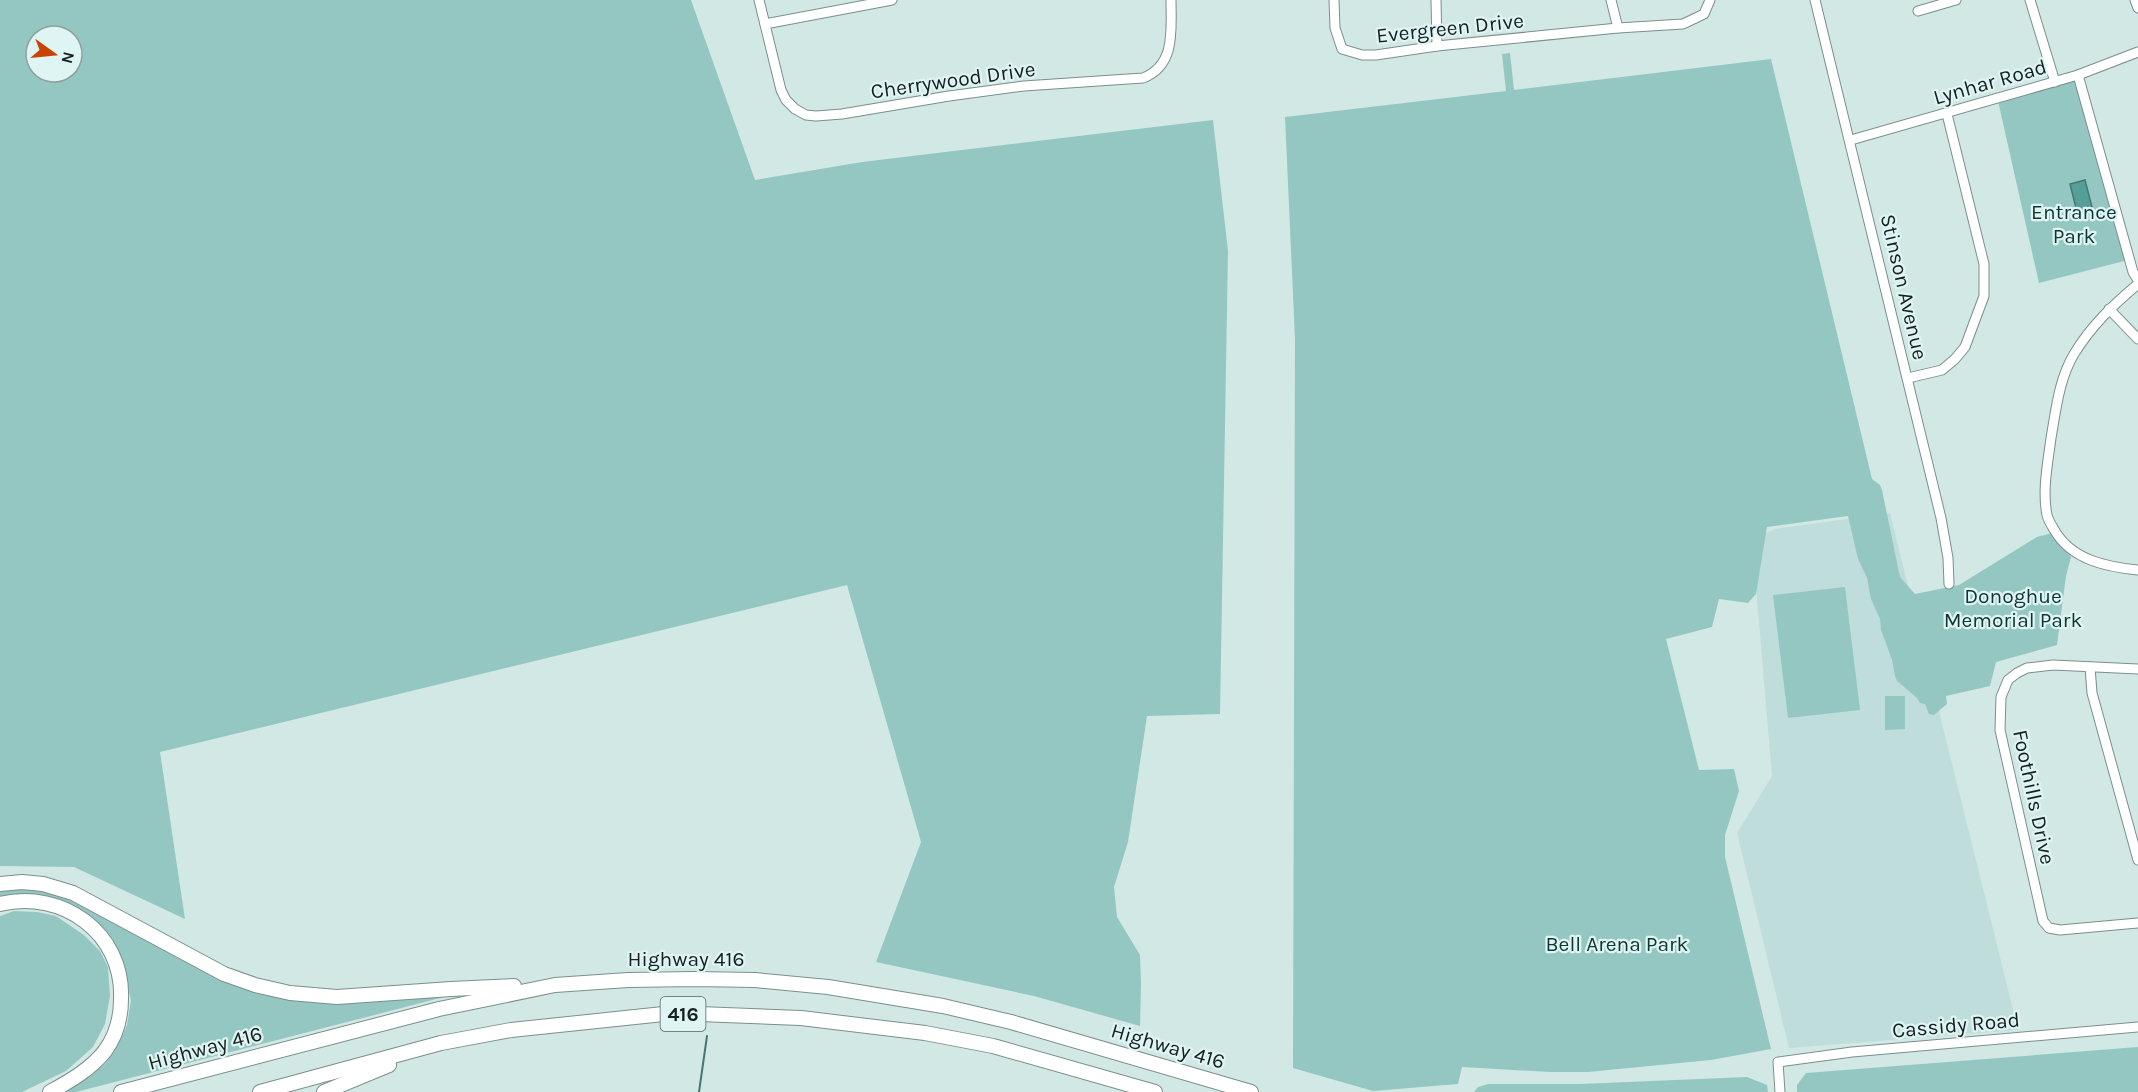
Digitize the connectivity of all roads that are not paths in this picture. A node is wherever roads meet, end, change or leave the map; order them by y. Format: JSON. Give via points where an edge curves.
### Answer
{"nodes":[{"id":1,"x":759,"y":0,"type":"edge"},
{"id":2,"x":892,"y":0,"type":"edge"},
{"id":3,"x":1171,"y":0,"type":"edge"},
{"id":4,"x":1334,"y":0,"type":"edge"},
{"id":5,"x":1436,"y":0,"type":"edge"},
{"id":6,"x":1611,"y":0,"type":"edge"},
{"id":7,"x":1710,"y":0,"type":"edge"},
{"id":8,"x":1815,"y":0,"type":"edge"},
{"id":9,"x":1956,"y":0,"type":"edge"},
{"id":10,"x":2030,"y":0,"type":"edge"},
{"id":11,"x":2135,"y":0,"type":"edge"},
{"id":12,"x":2138,"y":8,"type":"edge"},
{"id":13,"x":1918,"y":11,"type":"dead end"},
{"id":14,"x":765,"y":24,"type":"junction"},
{"id":15,"x":1618,"y":28,"type":"junction"},
{"id":16,"x":1437,"y":46,"type":"junction"},
{"id":17,"x":2138,"y":52,"type":"edge"},
{"id":18,"x":2078,"y":75,"type":"junction"},
{"id":19,"x":2055,"y":82,"type":"junction"},
{"id":20,"x":1947,"y":114,"type":"junction"},
{"id":21,"x":1851,"y":140,"type":"junction"},
{"id":22,"x":2138,"y":282,"type":"edge"},
{"id":23,"x":2109,"y":309,"type":"junction"},
{"id":24,"x":2138,"y":339,"type":"edge"},
{"id":25,"x":1908,"y":378,"type":"junction"},
{"id":26,"x":2138,"y":570,"type":"edge"},
{"id":27,"x":1949,"y":584,"type":"dead end"},
{"id":28,"x":2090,"y":667,"type":"junction"},
{"id":29,"x":2138,"y":669,"type":"edge"},
{"id":30,"x":2138,"y":860,"type":"edge"},
{"id":31,"x":0,"y":884,"type":"edge"},
{"id":32,"x":0,"y":904,"type":"edge"},
{"id":33,"x":2138,"y":923,"type":"edge"},
{"id":34,"x":555,"y":985,"type":"junction"},
{"id":35,"x":2138,"y":1027,"type":"edge"},
{"id":36,"x":441,"y":1043,"type":"junction"},
{"id":37,"x":50,"y":1092,"type":"edge"},
{"id":38,"x":121,"y":1092,"type":"edge"},
{"id":39,"x":260,"y":1092,"type":"edge"},
{"id":40,"x":324,"y":1092,"type":"edge"},
{"id":41,"x":1155,"y":1092,"type":"edge"},
{"id":42,"x":1251,"y":1092,"type":"edge"},
{"id":43,"x":1780,"y":1092,"type":"edge"}],
"edges":[{"from":1,"to":14,"type":"street","name":"Cherrywood Drive"},
{"from":2,"to":14,"type":"street"},
{"from":3,"to":14,"type":"street","name":"Cherrywood Drive","via":[[1171,43],[1162,66],[1143,78],[1024,86],[816,116],[806,115],[786,100]]},
{"from":4,"to":16,"type":"street","name":"Evergreen Drive","via":[[1335,28],[1342,50],[1376,55]]},
{"from":5,"to":16,"type":"street"},
{"from":6,"to":15,"type":"street"},
{"from":7,"to":15,"type":"street","name":"Evergreen Drive","via":[[1704,14],[1683,24]]},
{"from":8,"to":21,"type":"street","name":"Stinson Avenue"},
{"from":9,"to":13,"type":"street"},
{"from":10,"to":19,"type":"street"},
{"from":11,"to":12,"type":"street"},
{"from":15,"to":16,"type":"street","name":"Evergreen Drive"},
{"from":17,"to":18,"type":"street","name":"Lynhar Road"},
{"from":18,"to":19,"type":"street","name":"Lynhar Road"},
{"from":18,"to":22,"type":"street"},
{"from":19,"to":20,"type":"street","name":"Lynhar Road"},
{"from":20,"to":21,"type":"street","name":"Lynhar Road"},
{"from":20,"to":25,"type":"street","via":[[1984,264],[1984,296],[1965,347],[1955,359],[1942,370]]},
{"from":21,"to":25,"type":"street","name":"Stinson Avenue"},
{"from":22,"to":23,"type":"street"},
{"from":23,"to":24,"type":"street"},
{"from":23,"to":26,"type":"street","via":[[2073,356],[2057,398],[2046,470],[2047,517],[2061,541],[2078,555]]},
{"from":25,"to":27,"type":"street","name":"Stinson Avenue","via":[[1941,518]]},
{"from":28,"to":29,"type":"street","name":"Foothills Drive"},
{"from":28,"to":30,"type":"street","via":[[2092,693]]},
{"from":28,"to":33,"type":"street","name":"Foothills Drive","via":[[2053,665],[2017,673],[2008,680],[2001,697],[2000,730],[2043,921],[2049,928],[2060,930]]},
{"from":31,"to":34,"type":"highway","via":[[43,884],[73,893],[224,974],[290,993],[337,997]]},
{"from":32,"to":37,"type":"highway","via":[[30,900],[62,907],[97,932],[118,968],[121,1011],[106,1050],[80,1074]]},
{"from":34,"to":38,"type":"highway","name":"Highway 416","number":"416","via":[[439,1009]]},
{"from":34,"to":42,"type":"highway","name":"Highway 416","number":"416","via":[[695,979],[828,987],[1011,1022]]},
{"from":35,"to":43,"type":"street","name":"Cassidy Road","via":[[1778,1062]]},
{"from":36,"to":39,"type":"highway","number":"416"},
{"from":36,"to":40,"type":"highway"},
{"from":36,"to":41,"type":"highway","number":"416","via":[[511,1030],[673,1013],[801,1018],[925,1033],[993,1046]]}]}
